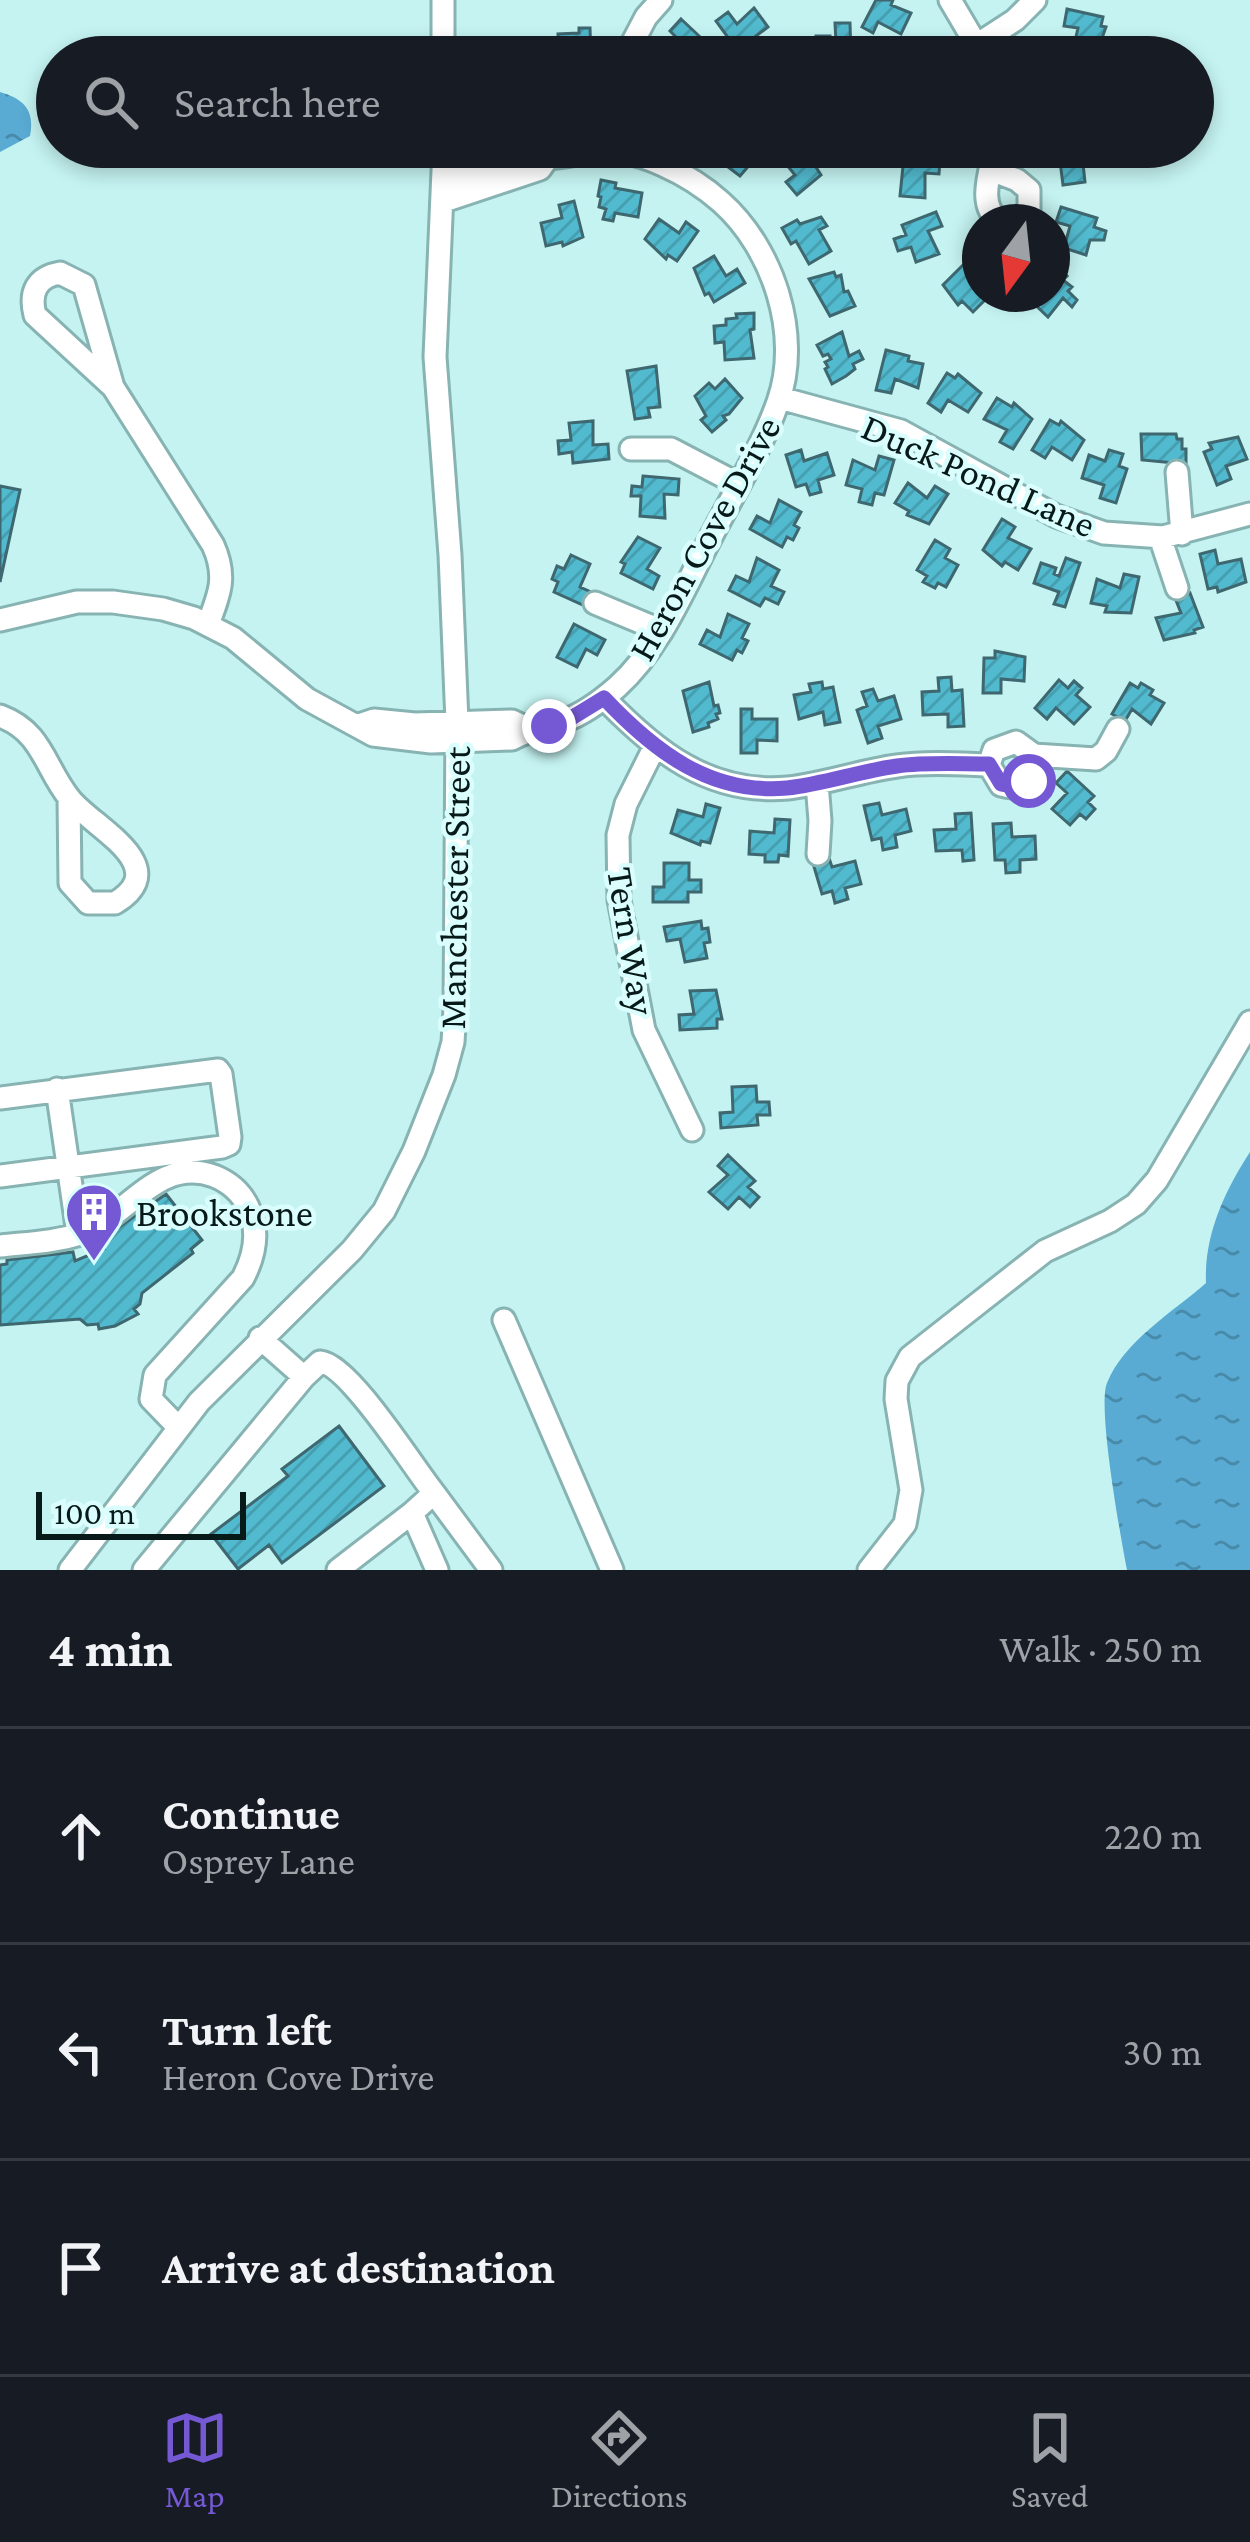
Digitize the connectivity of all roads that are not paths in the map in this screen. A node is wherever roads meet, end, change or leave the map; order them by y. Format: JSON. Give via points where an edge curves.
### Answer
{"nodes":[{"id":1,"x":442,"y":0,"type":"edge"},
{"id":2,"x":661,"y":0,"type":"edge"},
{"id":3,"x":950,"y":0,"type":"edge"},
{"id":4,"x":1035,"y":0,"type":"edge"},
{"id":5,"x":443,"y":36,"type":"edge"},
{"id":6,"x":636,"y":36,"type":"edge"},
{"id":7,"x":972,"y":36,"type":"edge"},
{"id":8,"x":997,"y":36,"type":"edge"},
{"id":9,"x":444,"y":168,"type":"edge"},
{"id":10,"x":494,"y":168,"type":"edge"},
{"id":11,"x":667,"y":168,"type":"edge"},
{"id":12,"x":992,"y":170,"type":"joint"},
{"id":13,"x":444,"y":191,"type":"junction"},
{"id":14,"x":987,"y":204,"type":"edge"},
{"id":15,"x":1029,"y":204,"type":"edge"},
{"id":16,"x":113,"y":387,"type":"junction"},
{"id":17,"x":780,"y":398,"type":"junction"},
{"id":18,"x":631,"y":449,"type":"dead end"},
{"id":19,"x":1178,"y":472,"type":"dead end"},
{"id":20,"x":738,"y":484,"type":"junction"},
{"id":21,"x":1247,"y":522,"type":"edge"},
{"id":22,"x":1171,"y":535,"type":"junction"},
{"id":23,"x":1177,"y":589,"type":"dead end"},
{"id":24,"x":595,"y":603,"type":"dead end"},
{"id":25,"x":0,"y":620,"type":"edge"},
{"id":26,"x":208,"y":624,"type":"junction"},
{"id":27,"x":662,"y":631,"type":"junction"},
{"id":28,"x":604,"y":698,"type":"junction"},
{"id":29,"x":0,"y":716,"type":"edge"},
{"id":30,"x":1118,"y":729,"type":"dead end"},
{"id":31,"x":457,"y":732,"type":"junction"},
{"id":32,"x":654,"y":748,"type":"junction"},
{"id":33,"x":1034,"y":755,"type":"junction"},
{"id":34,"x":989,"y":764,"type":"junction"},
{"id":35,"x":817,"y":783,"type":"junction"},
{"id":36,"x":69,"y":799,"type":"junction"},
{"id":37,"x":818,"y":854,"type":"dead end"},
{"id":38,"x":1250,"y":1022,"type":"edge"},
{"id":39,"x":57,"y":1089,"type":"junction"},
{"id":40,"x":0,"y":1098,"type":"edge"},
{"id":41,"x":692,"y":1130,"type":"dead end"},
{"id":42,"x":70,"y":1167,"type":"junction"},
{"id":43,"x":0,"y":1176,"type":"edge"},
{"id":44,"x":78,"y":1234,"type":"junction"},
{"id":45,"x":0,"y":1246,"type":"edge"},
{"id":46,"x":504,"y":1320,"type":"dead end"},
{"id":47,"x":260,"y":1338,"type":"junction"},
{"id":48,"x":304,"y":1377,"type":"junction"},
{"id":49,"x":178,"y":1427,"type":"junction"},
{"id":50,"x":434,"y":1493,"type":"junction"},
{"id":51,"x":412,"y":1514,"type":"junction"},
{"id":52,"x":70,"y":1570,"type":"edge"},
{"id":53,"x":144,"y":1570,"type":"edge"},
{"id":54,"x":338,"y":1570,"type":"edge"},
{"id":55,"x":437,"y":1570,"type":"edge"},
{"id":56,"x":491,"y":1570,"type":"edge"},
{"id":57,"x":613,"y":1570,"type":"edge"},
{"id":58,"x":868,"y":1570,"type":"edge"}],
"edges":[{"from":1,"to":5,"type":"street"},
{"from":2,"to":6,"type":"street"},
{"from":3,"to":7,"type":"street"},
{"from":4,"to":8,"type":"street"},
{"from":9,"to":13,"type":"street","name":"Manchester Street"},
{"from":10,"to":13,"type":"street","name":"Heron Cove Drive"},
{"from":11,"to":17,"type":"street","name":"Heron Cove Drive","via":[[723,203],[769,271],[783,319]]},
{"from":12,"to":14,"type":"street"},
{"from":12,"to":15,"type":"street","via":[[1029,190]]},
{"from":13,"to":31,"type":"street","name":"Manchester Street","via":[[435,357]]},
{"from":16,"to":16,"type":"street","via":[[34,314],[33,292],[43,278],[61,273],[84,285]]},
{"from":16,"to":26,"type":"street","via":[[219,560],[223,581]]},
{"from":17,"to":20,"type":"street","name":"Heron Cove Drive"},
{"from":17,"to":22,"type":"street","name":"Duck Pond Lane","via":[[901,431],[1073,524],[1119,536]]},
{"from":18,"to":20,"type":"street","via":[[671,449]]},
{"from":19,"to":22,"type":"street"},
{"from":20,"to":27,"type":"street","name":"Heron Cove Drive"},
{"from":21,"to":22,"type":"street","name":"Duck Pond Lane"},
{"from":22,"to":23,"type":"street"},
{"from":24,"to":27,"type":"street"},
{"from":25,"to":26,"type":"street","name":"Heron Cove Drive","via":[[95,601]]},
{"from":26,"to":31,"type":"street","name":"Heron Cove Drive","via":[[318,707],[373,735]]},
{"from":27,"to":28,"type":"street","name":"Heron Cove Drive"},
{"from":28,"to":31,"type":"street","name":"Heron Cove Drive","via":[[568,720]]},
{"from":28,"to":32,"type":"street"},
{"from":29,"to":36,"type":"street","via":[[34,736]]},
{"from":30,"to":33,"type":"street","via":[[1096,759]]},
{"from":31,"to":47,"type":"street","name":"Manchester Street","via":[[454,1009],[444,1075],[384,1211]]},
{"from":32,"to":35,"type":"street","via":[[738,785]]},
{"from":32,"to":41,"type":"street","name":"Tern Way","via":[[626,804],[616,868],[644,1030]]},
{"from":33,"to":34,"type":"street","via":[[1008,742]]},
{"from":33,"to":34,"type":"street","via":[[1033,775],[1016,787],[995,779]]},
{"from":34,"to":35,"type":"street","via":[[901,765]]},
{"from":35,"to":37,"type":"street"},
{"from":36,"to":36,"type":"street","via":[[135,863],[134,884],[115,904],[88,903],[70,884]]},
{"from":38,"to":58,"type":"street","via":[[1136,1204],[1045,1251],[910,1357],[896,1399],[911,1490],[905,1524]]},
{"from":39,"to":40,"type":"street"},
{"from":39,"to":42,"type":"street"},
{"from":39,"to":42,"type":"street","via":[[221,1074],[229,1144]]},
{"from":42,"to":43,"type":"street"},
{"from":42,"to":44,"type":"street"},
{"from":44,"to":45,"type":"street"},
{"from":44,"to":49,"type":"street","via":[[185,1172],[218,1177],[247,1203],[256,1232],[251,1263],[152,1385],[151,1399]]},
{"from":46,"to":57,"type":"street"},
{"from":47,"to":48,"type":"street"},
{"from":47,"to":49,"type":"street","name":"Manchester Street"},
{"from":48,"to":50,"type":"street","via":[[320,1362],[339,1369]]},
{"from":48,"to":53,"type":"street"},
{"from":49,"to":52,"type":"street","name":"Manchester Street"},
{"from":50,"to":51,"type":"street"},
{"from":50,"to":56,"type":"street"},
{"from":51,"to":54,"type":"street"},
{"from":51,"to":55,"type":"street"}]}
